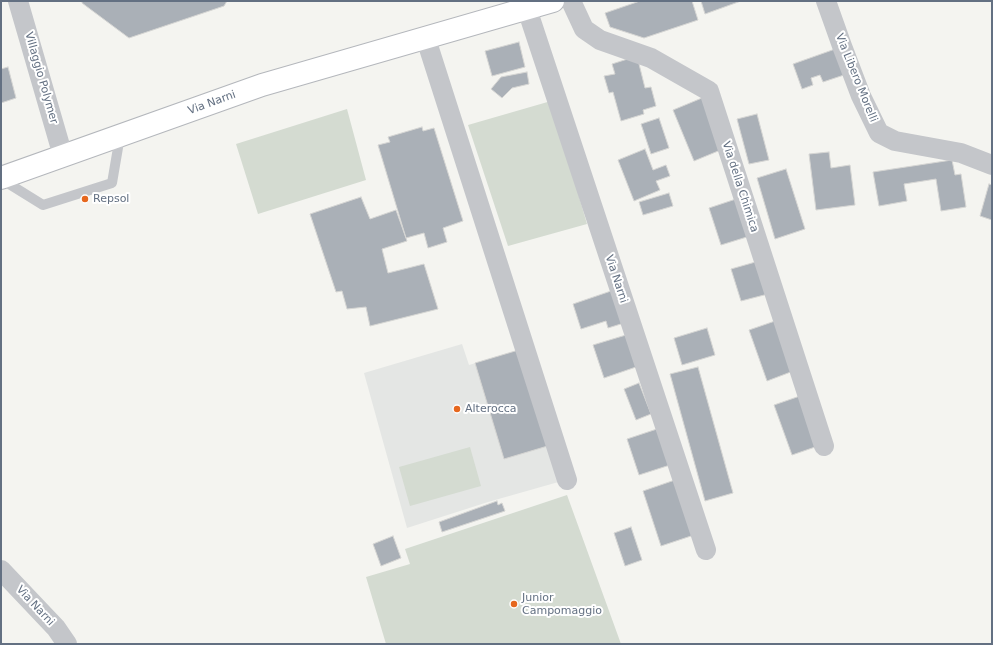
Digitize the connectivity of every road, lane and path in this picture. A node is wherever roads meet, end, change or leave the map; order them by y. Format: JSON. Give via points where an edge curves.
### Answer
{"nodes":[{"id":1,"x":18,"y":1,"type":"edge"},
{"id":2,"x":553,"y":1,"type":"edge"},
{"id":3,"x":571,"y":1,"type":"edge"},
{"id":4,"x":826,"y":1,"type":"edge"},
{"id":5,"x":526,"y":9,"type":"junction"},
{"id":6,"x":426,"y":39,"type":"junction"},
{"id":7,"x":120,"y":136,"type":"junction"},
{"id":8,"x":63,"y":156,"type":"junction"},
{"id":9,"x":992,"y":166,"type":"edge"},
{"id":10,"x":1,"y":178,"type":"edge"},
{"id":11,"x":824,"y":446,"type":"dead end"},
{"id":12,"x":567,"y":480,"type":"dead end"},
{"id":13,"x":706,"y":550,"type":"dead end"},
{"id":14,"x":1,"y":570,"type":"edge"},
{"id":15,"x":67,"y":644,"type":"edge"}],
"edges":[{"from":1,"to":8,"type":"street","name":"Villaggio Polymer"},
{"from":2,"to":5,"type":"main road","name":"Via Narni"},
{"from":3,"to":11,"type":"street","name":"Via della Chimica","via":[[584,29],[600,40],[651,58],[709,91]]},
{"from":4,"to":9,"type":"street","name":"Via Libero Morelli","via":[[861,96],[879,133],[895,141],[961,153]]},
{"from":5,"to":6,"type":"main road","name":"Via Narni"},
{"from":5,"to":13,"type":"street","name":"Via Narni"},
{"from":6,"to":7,"type":"main road","name":"Via Narni","via":[[262,86]]},
{"from":6,"to":12,"type":"street"},
{"from":7,"to":8,"type":"main road","name":"Via Narni"},
{"from":7,"to":10,"type":"lane","via":[[112,183],[43,205]]},
{"from":8,"to":10,"type":"main road","name":"Via Narni"},
{"from":14,"to":15,"type":"street","name":"Via Narni","via":[[56,628]]}]}
